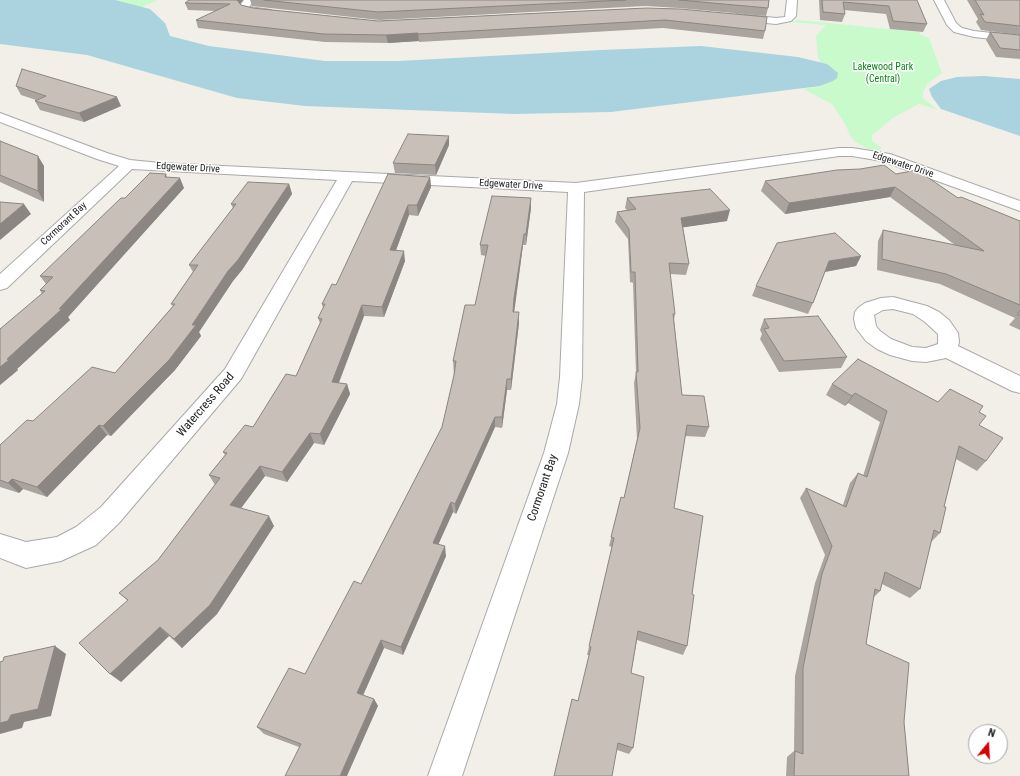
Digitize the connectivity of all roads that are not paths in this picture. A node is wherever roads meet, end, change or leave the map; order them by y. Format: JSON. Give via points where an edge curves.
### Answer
{"nodes":[{"id":1,"x":249,"y":0,"type":"edge"},
{"id":2,"x":792,"y":0,"type":"edge"},
{"id":3,"x":939,"y":0,"type":"edge"},
{"id":4,"x":284,"y":14,"type":"edge"},
{"id":5,"x":726,"y":16,"type":"edge"},
{"id":6,"x":1020,"y":38,"type":"edge"},
{"id":7,"x":0,"y":117,"type":"edge"},
{"id":8,"x":129,"y":164,"type":"junction"},
{"id":9,"x":347,"y":177,"type":"junction"},
{"id":10,"x":576,"y":188,"type":"junction"},
{"id":11,"x":1020,"y":206,"type":"edge"},
{"id":12,"x":0,"y":284,"type":"edge"},
{"id":13,"x":946,"y":349,"type":"dead end"},
{"id":14,"x":1020,"y":385,"type":"edge"},
{"id":15,"x":0,"y":546,"type":"edge"},
{"id":16,"x":445,"y":776,"type":"edge"}],
"edges":[{"from":1,"to":4,"type":"street","via":[[244,7],[246,9]]},
{"from":2,"to":5,"type":"street","via":[[791,16],[788,19],[776,21]]},
{"from":3,"to":6,"type":"street","via":[[952,25],[958,30]]},
{"from":7,"to":8,"type":"street","name":"Edgewater Drive"},
{"from":8,"to":9,"type":"street","name":"Edgewater Drive"},
{"from":8,"to":12,"type":"street","name":"Cormorant Bay"},
{"from":9,"to":10,"type":"street","name":"Edgewater Drive"},
{"from":9,"to":15,"type":"street","name":"Watercress Road","via":[[233,374],[110,515],[86,536],[61,549],[26,555]]},
{"from":10,"to":11,"type":"street","name":"Edgewater Drive","via":[[852,152],[885,157]]},
{"from":10,"to":16,"type":"street","name":"Cormorant Bay","via":[[568,404],[556,453]]},
{"from":13,"to":14,"type":"street"}]}
